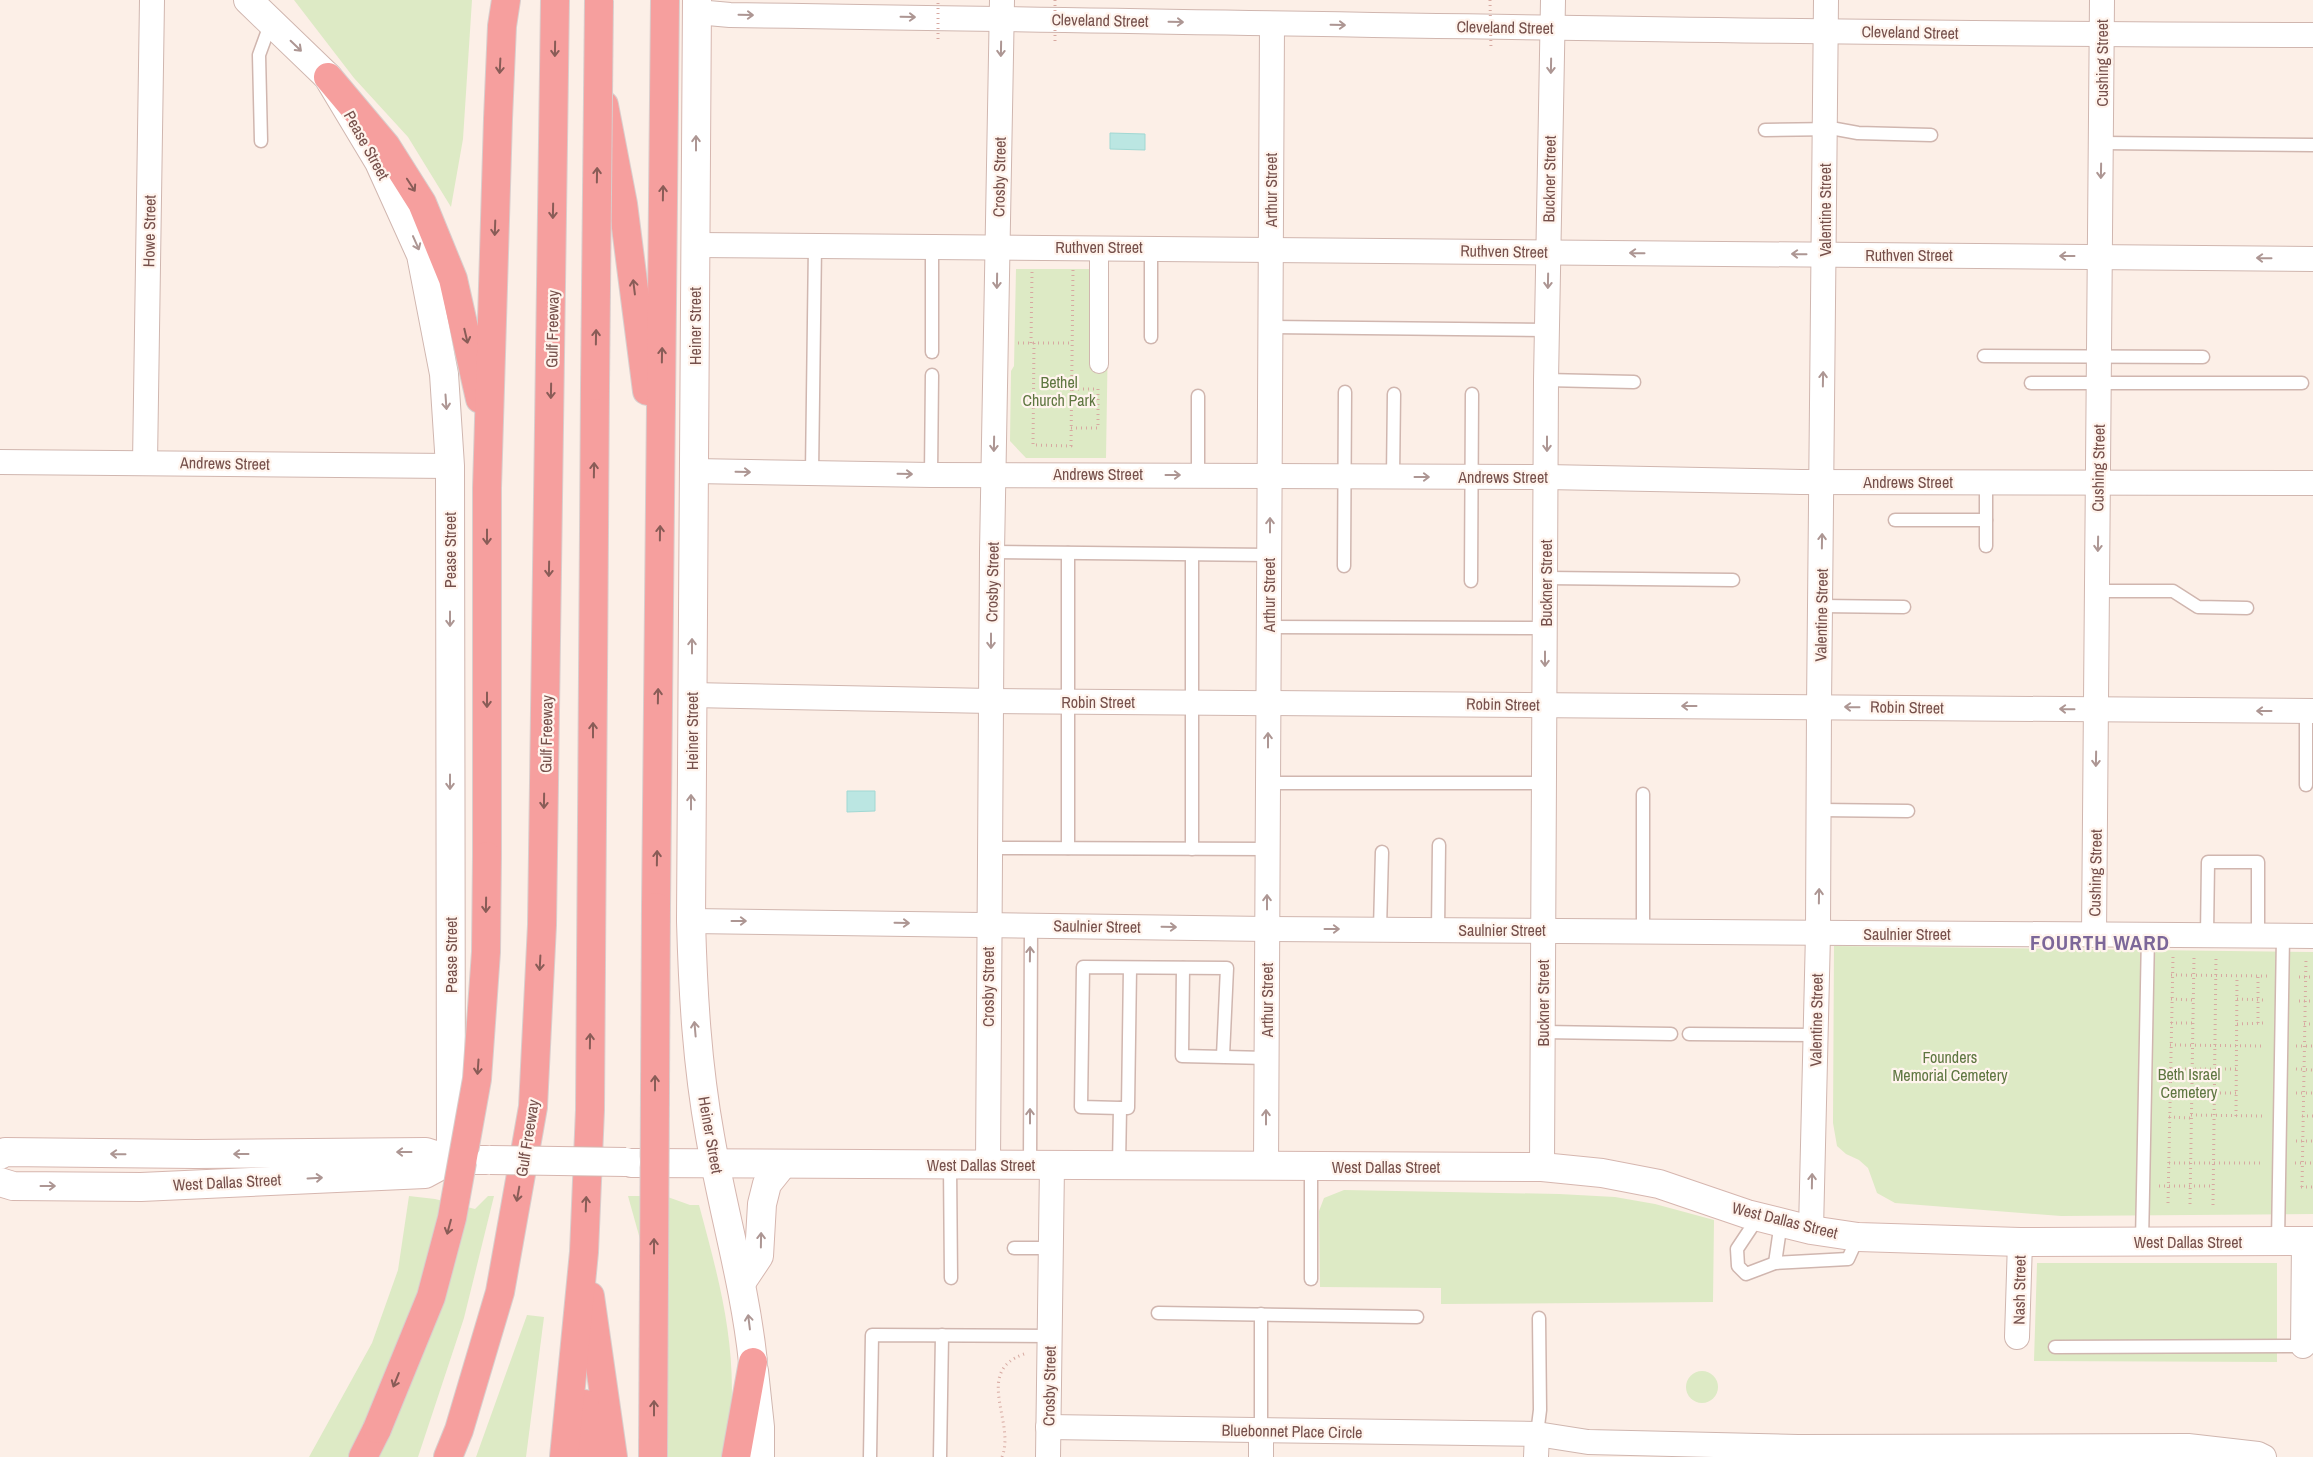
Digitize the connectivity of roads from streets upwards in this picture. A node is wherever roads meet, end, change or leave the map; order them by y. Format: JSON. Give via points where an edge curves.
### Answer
{"nodes":[{"id":1,"x":152,"y":0,"type":"edge"},
{"id":2,"x":248,"y":0,"type":"edge"},
{"id":3,"x":506,"y":0,"type":"edge"},
{"id":4,"x":556,"y":0,"type":"edge"},
{"id":5,"x":584,"y":0,"type":"edge"},
{"id":6,"x":599,"y":0,"type":"edge"},
{"id":7,"x":665,"y":0,"type":"edge"},
{"id":8,"x":1552,"y":0,"type":"edge"},
{"id":9,"x":1826,"y":0,"type":"edge"},
{"id":10,"x":2102,"y":0,"type":"edge"},
{"id":11,"x":697,"y":6,"type":"edge"},
{"id":12,"x":1002,"y":9,"type":"edge"},
{"id":13,"x":1272,"y":24,"type":"junction"},
{"id":14,"x":1552,"y":28,"type":"junction"},
{"id":15,"x":1826,"y":31,"type":"junction"},
{"id":16,"x":2102,"y":35,"type":"junction"},
{"id":17,"x":2313,"y":35,"type":"edge"},
{"id":18,"x":328,"y":77,"type":"junction"},
{"id":19,"x":696,"y":245,"type":"junction"},
{"id":20,"x":998,"y":246,"type":"junction"},
{"id":21,"x":1099,"y":247,"type":"junction"},
{"id":22,"x":1271,"y":249,"type":"junction"},
{"id":23,"x":1548,"y":252,"type":"junction"},
{"id":24,"x":1825,"y":255,"type":"junction"},
{"id":25,"x":2100,"y":257,"type":"junction"},
{"id":26,"x":2313,"y":259,"type":"edge"},
{"id":27,"x":1099,"y":364,"type":"dead end"},
{"id":28,"x":0,"y":462,"type":"edge"},
{"id":29,"x":145,"y":463,"type":"junction"},
{"id":30,"x":450,"y":466,"type":"junction"},
{"id":31,"x":694,"y":471,"type":"junction"},
{"id":32,"x":994,"y":474,"type":"junction"},
{"id":33,"x":1270,"y":475,"type":"junction"},
{"id":34,"x":1546,"y":478,"type":"junction"},
{"id":35,"x":1822,"y":482,"type":"junction"},
{"id":36,"x":2098,"y":483,"type":"junction"},
{"id":37,"x":2313,"y":483,"type":"edge"},
{"id":38,"x":487,"y":488,"type":"junction"},
{"id":39,"x":660,"y":491,"type":"junction"},
{"id":40,"x":692,"y":695,"type":"junction"},
{"id":41,"x":991,"y":702,"type":"junction"},
{"id":42,"x":1269,"y":702,"type":"junction"},
{"id":43,"x":1545,"y":705,"type":"junction"},
{"id":44,"x":1819,"y":707,"type":"junction"},
{"id":45,"x":2096,"y":709,"type":"junction"},
{"id":46,"x":2310,"y":711,"type":"edge"},
{"id":47,"x":691,"y":921,"type":"junction"},
{"id":48,"x":988,"y":924,"type":"junction"},
{"id":49,"x":1267,"y":928,"type":"junction"},
{"id":50,"x":1543,"y":930,"type":"junction"},
{"id":51,"x":1818,"y":933,"type":"junction"},
{"id":52,"x":2094,"y":935,"type":"junction"},
{"id":53,"x":2310,"y":945,"type":"edge"},
{"id":54,"x":214,"y":1154,"type":"junction"},
{"id":55,"x":0,"y":1155,"type":"edge"},
{"id":56,"x":451,"y":1160,"type":"junction"},
{"id":57,"x":716,"y":1164,"type":"junction"},
{"id":58,"x":783,"y":1164,"type":"junction"},
{"id":59,"x":988,"y":1165,"type":"junction"},
{"id":60,"x":1041,"y":1165,"type":"junction"},
{"id":61,"x":1266,"y":1166,"type":"junction"},
{"id":62,"x":1542,"y":1167,"type":"junction"},
{"id":63,"x":0,"y":1182,"type":"edge"},
{"id":64,"x":214,"y":1183,"type":"junction"},
{"id":65,"x":1811,"y":1230,"type":"junction"},
{"id":66,"x":2298,"y":1241,"type":"edge"},
{"id":67,"x":2020,"y":1242,"type":"junction"},
{"id":68,"x":584,"y":1252,"type":"junction"},
{"id":69,"x":742,"y":1283,"type":"junction"},
{"id":70,"x":2017,"y":1337,"type":"dead end"},
{"id":71,"x":2308,"y":1346,"type":"edge"},
{"id":72,"x":753,"y":1362,"type":"junction"},
{"id":73,"x":1048,"y":1427,"type":"junction"},
{"id":74,"x":459,"y":1430,"type":"junction"},
{"id":75,"x":1261,"y":1431,"type":"junction"},
{"id":76,"x":1536,"y":1446,"type":"edge"},
{"id":77,"x":1798,"y":1452,"type":"edge"},
{"id":78,"x":365,"y":1457,"type":"edge"},
{"id":79,"x":443,"y":1457,"type":"edge"},
{"id":80,"x":448,"y":1457,"type":"edge"},
{"id":81,"x":564,"y":1457,"type":"edge"},
{"id":82,"x":585,"y":1457,"type":"edge"},
{"id":83,"x":613,"y":1457,"type":"edge"},
{"id":84,"x":653,"y":1457,"type":"edge"},
{"id":85,"x":736,"y":1457,"type":"edge"},
{"id":86,"x":760,"y":1457,"type":"edge"},
{"id":87,"x":1048,"y":1457,"type":"edge"},
{"id":88,"x":1261,"y":1457,"type":"edge"},
{"id":89,"x":2264,"y":1457,"type":"edge"}],
"edges":[{"from":1,"to":29,"type":"street","name":"Howe Street"},
{"from":2,"to":18,"type":"main road","name":"Pease Street","one_way":true},
{"from":3,"to":38,"type":"highway","one_way":true,"via":[[498,119]]},
{"from":4,"to":74,"type":"highway","name":"Gulf Freeway","one_way":true,"via":[[542,925],[533,1107],[500,1292]]},
{"from":39,"to":5,"type":"highway","one_way":true,"via":[[623,204]]},
{"from":68,"to":6,"type":"highway","one_way":true,"bridge":true,"via":[[590,1110]]},
{"from":39,"to":7,"type":"highway","one_way":true},
{"from":8,"to":14,"type":"street","name":"Buckner Street"},
{"from":9,"to":15,"type":"street","name":"Valentine Street"},
{"from":10,"to":16,"type":"street","name":"Cushing Street"},
{"from":11,"to":12,"type":"street","name":"Cleveland Street","one_way":true,"via":[[730,15]]},
{"from":19,"to":11,"type":"main road","name":"Heiner Street","one_way":true},
{"from":12,"to":13,"type":"street","name":"Cleveland Street","one_way":true},
{"from":12,"to":20,"type":"street","name":"Crosby Street","one_way":true},
{"from":13,"to":14,"type":"street","name":"Cleveland Street","one_way":true},
{"from":13,"to":22,"type":"street","name":"Arthur Street"},
{"from":14,"to":15,"type":"street","name":"Cleveland Street"},
{"from":14,"to":23,"type":"street","name":"Buckner Street","one_way":true},
{"from":15,"to":16,"type":"street","name":"Cleveland Street"},
{"from":15,"to":24,"type":"street","name":"Valentine Street"},
{"from":16,"to":17,"type":"street","name":"Cleveland Street"},
{"from":16,"to":25,"type":"street","name":"Cushing Street","one_way":true},
{"from":18,"to":30,"type":"main road","name":"Pease Street","one_way":true,"via":[[379,162],[421,255],[444,374]]},
{"from":18,"to":38,"type":"highway","one_way":true,"via":[[386,146],[422,203],[453,279],[480,398]]},
{"from":19,"to":20,"type":"street","name":"Ruthven Street"},
{"from":19,"to":31,"type":"main road","name":"Heiner Street"},
{"from":20,"to":21,"type":"street","name":"Ruthven Street"},
{"from":20,"to":32,"type":"street","name":"Crosby Street","one_way":true},
{"from":21,"to":22,"type":"street","name":"Ruthven Street"},
{"from":21,"to":27,"type":"street"},
{"from":22,"to":23,"type":"street","name":"Ruthven Street"},
{"from":22,"to":33,"type":"street","name":"Arthur Street"},
{"from":24,"to":23,"type":"street","name":"Ruthven Street","one_way":true},
{"from":23,"to":34,"type":"street","name":"Buckner Street","one_way":true},
{"from":25,"to":24,"type":"street","name":"Ruthven Street","one_way":true},
{"from":35,"to":24,"type":"street","name":"Valentine Street","one_way":true},
{"from":26,"to":25,"type":"street","name":"Ruthven Street","one_way":true},
{"from":25,"to":36,"type":"street","name":"Cushing Street"},
{"from":28,"to":29,"type":"street","name":"Andrews Street"},
{"from":29,"to":30,"type":"street","name":"Andrews Street"},
{"from":30,"to":56,"type":"main road","name":"Pease Street","one_way":true},
{"from":31,"to":32,"type":"street","name":"Andrews Street","one_way":true},
{"from":40,"to":31,"type":"main road","name":"Heiner Street","one_way":true},
{"from":32,"to":33,"type":"street","name":"Andrews Street","one_way":true},
{"from":32,"to":41,"type":"street","name":"Crosby Street","one_way":true},
{"from":33,"to":34,"type":"street","name":"Andrews Street","one_way":true},
{"from":42,"to":33,"type":"street","name":"Arthur Street","one_way":true},
{"from":34,"to":35,"type":"street","name":"Andrews Street"},
{"from":34,"to":43,"type":"street","name":"Buckner Street","one_way":true},
{"from":35,"to":36,"type":"street","name":"Andrews Street"},
{"from":44,"to":35,"type":"street","name":"Valentine Street","one_way":true},
{"from":36,"to":37,"type":"street","name":"Andrews Street"},
{"from":36,"to":45,"type":"street","name":"Cushing Street","one_way":true},
{"from":38,"to":78,"type":"highway","one_way":true,"bridge":true,"via":[[486,952],[477,1079],[452,1218],[431,1296]]},
{"from":84,"to":39,"type":"highway","one_way":true,"bridge":true},
{"from":40,"to":41,"type":"street","name":"Robin Street"},
{"from":47,"to":40,"type":"main road","name":"Heiner Street","one_way":true},
{"from":41,"to":42,"type":"street","name":"Robin Street"},
{"from":41,"to":48,"type":"street","name":"Crosby Street"},
{"from":42,"to":43,"type":"street","name":"Robin Street"},
{"from":49,"to":42,"type":"street","name":"Arthur Street","one_way":true},
{"from":44,"to":43,"type":"street","name":"Robin Street","one_way":true},
{"from":43,"to":50,"type":"street","name":"Buckner Street"},
{"from":45,"to":44,"type":"street","name":"Robin Street","one_way":true},
{"from":51,"to":44,"type":"street","name":"Valentine Street","one_way":true},
{"from":46,"to":45,"type":"street","name":"Robin Street","one_way":true},
{"from":45,"to":52,"type":"street","name":"Cushing Street","one_way":true},
{"from":47,"to":48,"type":"street","name":"Saulnier Street","one_way":true},
{"from":57,"to":47,"type":"main road","name":"Heiner Street","one_way":true,"via":[[698,1058]]},
{"from":48,"to":49,"type":"street","name":"Saulnier Street","one_way":true},
{"from":48,"to":59,"type":"street","name":"Crosby Street"},
{"from":49,"to":50,"type":"street","name":"Saulnier Street","one_way":true},
{"from":61,"to":49,"type":"street","name":"Arthur Street","one_way":true},
{"from":50,"to":51,"type":"street","name":"Saulnier Street"},
{"from":50,"to":62,"type":"street","name":"Buckner Street"},
{"from":51,"to":52,"type":"street","name":"Saulnier Street"},
{"from":65,"to":51,"type":"street","name":"Valentine Street","one_way":true},
{"from":52,"to":53,"type":"street","name":"Saulnier Street","via":[[2148,935],[2212,945],[2258,936],[2283,936]]},
{"from":54,"to":55,"type":"main road","name":"West Dallas Street","one_way":true,"via":[[5,1152]]},
{"from":56,"to":54,"type":"main road","name":"West Dallas Street","one_way":true,"via":[[426,1152]]},
{"from":54,"to":64,"type":"main road"},
{"from":56,"to":57,"type":"main road","name":"West Dallas Street","bridge":true},
{"from":64,"to":56,"type":"main road","name":"West Dallas Street","one_way":true,"via":[[425,1174]]},
{"from":57,"to":58,"type":"main road","name":"West Dallas Street"},
{"from":57,"to":69,"type":"main road","name":"Heiner Street"},
{"from":58,"to":59,"type":"main road","name":"West Dallas Street"},
{"from":69,"to":58,"type":"main road","one_way":true,"via":[[759,1256],[762,1204],[767,1184]]},
{"from":59,"to":60,"type":"main road","name":"West Dallas Street"},
{"from":60,"to":61,"type":"main road","name":"West Dallas Street"},
{"from":60,"to":73,"type":"street","name":"Crosby Street","via":[[1051,1248]]},
{"from":61,"to":62,"type":"main road","name":"West Dallas Street"},
{"from":62,"to":65,"type":"main road","name":"West Dallas Street","via":[[1602,1173],[1659,1184]]},
{"from":63,"to":64,"type":"main road","name":"West Dallas Street","one_way":true,"via":[[13,1186],[141,1187]]},
{"from":65,"to":67,"type":"main road","name":"West Dallas Street","via":[[1858,1237]]},
{"from":66,"to":67,"type":"main road","name":"West Dallas Street"},
{"from":66,"to":71,"type":"street"},
{"from":67,"to":70,"type":"street","name":"Nash Street"},
{"from":68,"to":81,"type":"highway"},
{"from":68,"to":82,"type":"highway"},
{"from":68,"to":83,"type":"highway"},
{"from":72,"to":69,"type":"main road","name":"Heiner Street","one_way":true},
{"from":72,"to":85,"type":"highway"},
{"from":72,"to":86,"type":"main road","name":"Heiner Street"},
{"from":73,"to":75,"type":"street","name":"Bluebonnet Place Circle"},
{"from":73,"to":87,"type":"street","name":"Crosby Street"},
{"from":74,"to":79,"type":"highway"},
{"from":74,"to":80,"type":"highway","name":"Gulf Freeway"},
{"from":75,"to":76,"type":"street","name":"Bluebonnet Place Circle"},
{"from":75,"to":88,"type":"street"},
{"from":76,"to":77,"type":"street","name":"Bluebonnet Place Circle","via":[[1588,1442]]},
{"from":77,"to":89,"type":"street","name":"Bluebonnet Place Circle","via":[[2188,1446]]}]}
